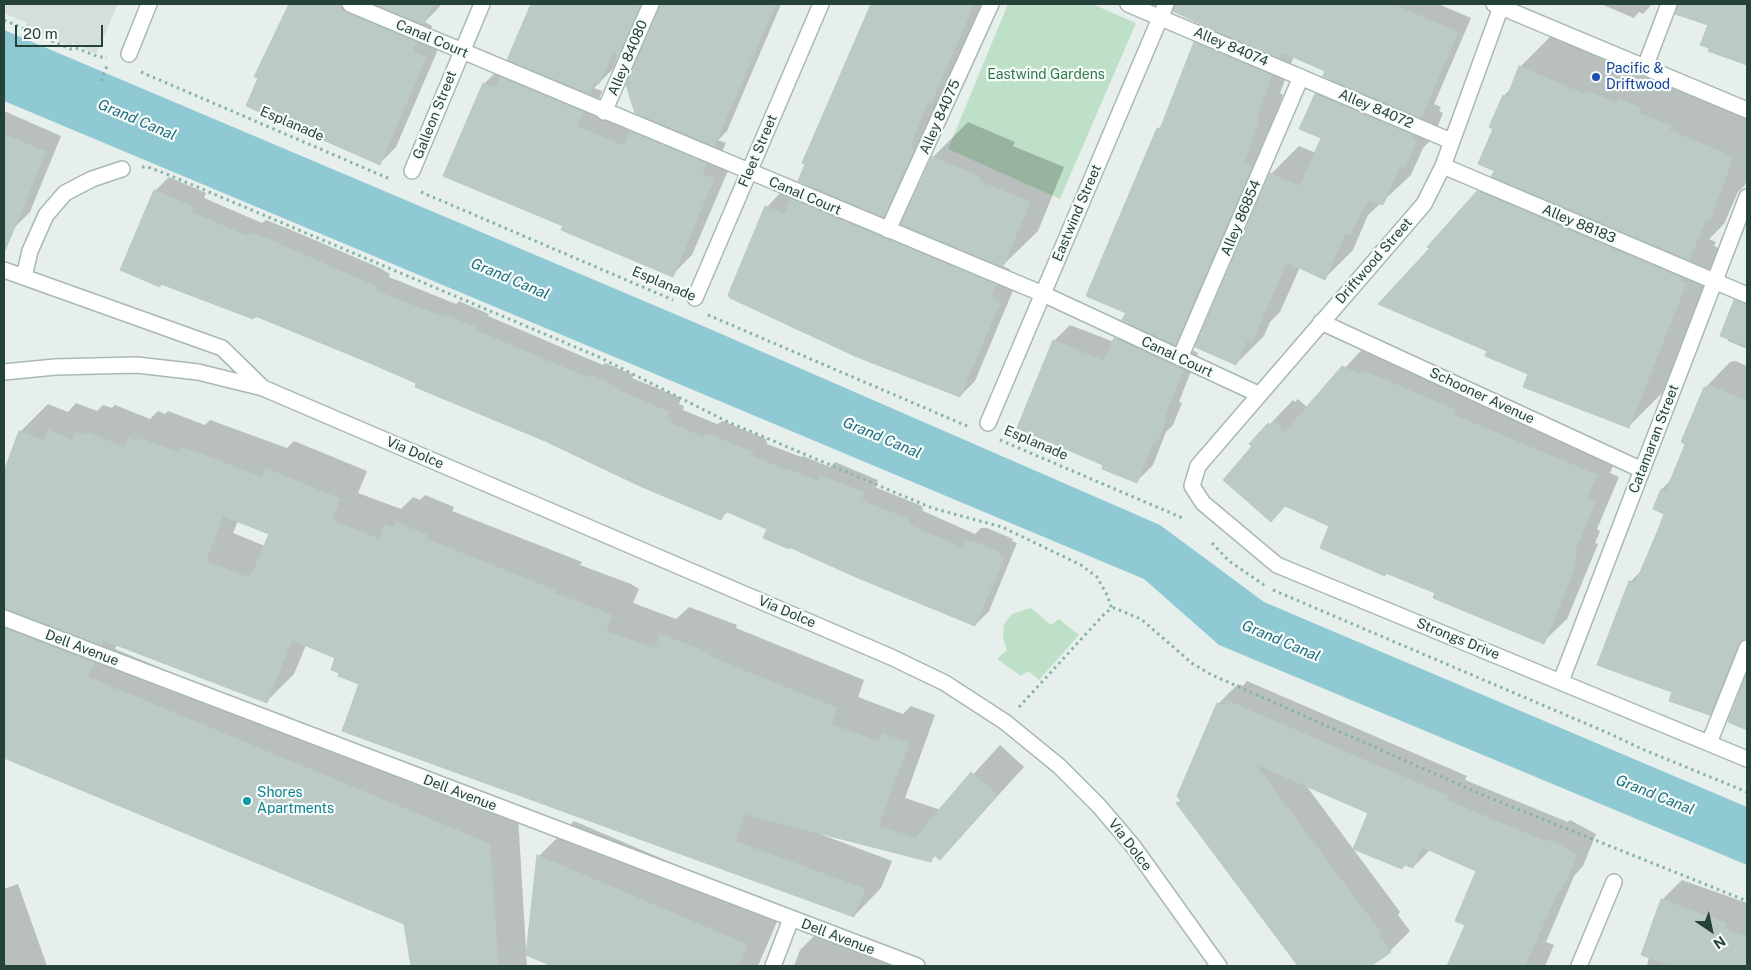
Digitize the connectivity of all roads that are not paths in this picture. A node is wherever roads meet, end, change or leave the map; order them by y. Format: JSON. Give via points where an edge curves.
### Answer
{"nodes":[{"id":1,"x":149,"y":4,"type":"edge"},
{"id":2,"x":350,"y":4,"type":"edge"},
{"id":3,"x":482,"y":4,"type":"edge"},
{"id":4,"x":651,"y":4,"type":"edge"},
{"id":5,"x":821,"y":4,"type":"edge"},
{"id":6,"x":991,"y":4,"type":"edge"},
{"id":7,"x":1128,"y":4,"type":"edge"},
{"id":8,"x":1669,"y":4,"type":"edge"},
{"id":9,"x":1499,"y":5,"type":"edge"},
{"id":10,"x":1163,"y":10,"type":"edge"},
{"id":11,"x":461,"y":52,"type":"junction"},
{"id":12,"x":131,"y":61,"type":"road end"},
{"id":13,"x":1645,"y":67,"type":"junction"},
{"id":14,"x":1301,"y":77,"type":"junction"},
{"id":15,"x":1747,"y":110,"type":"edge"},
{"id":16,"x":604,"y":112,"type":"junction"},
{"id":17,"x":1451,"y":141,"type":"junction"},
{"id":18,"x":1442,"y":166,"type":"junction"},
{"id":19,"x":122,"y":169,"type":"road end"},
{"id":20,"x":412,"y":171,"type":"dead end"},
{"id":21,"x":748,"y":172,"type":"junction"},
{"id":22,"x":1747,"y":198,"type":"edge"},
{"id":23,"x":888,"y":230,"type":"junction"},
{"id":24,"x":4,"y":270,"type":"edge"},
{"id":25,"x":24,"y":277,"type":"junction"},
{"id":26,"x":1715,"y":281,"type":"junction"},
{"id":27,"x":1043,"y":294,"type":"junction"},
{"id":28,"x":1747,"y":295,"type":"edge"},
{"id":29,"x":692,"y":304,"type":"road end"},
{"id":30,"x":1321,"y":322,"type":"junction"},
{"id":31,"x":1180,"y":358,"type":"junction"},
{"id":32,"x":4,"y":372,"type":"edge"},
{"id":33,"x":263,"y":388,"type":"junction"},
{"id":34,"x":1258,"y":394,"type":"junction"},
{"id":35,"x":989,"y":429,"type":"road end"},
{"id":36,"x":1642,"y":470,"type":"junction"},
{"id":37,"x":1192,"y":486,"type":"joint"},
{"id":38,"x":4,"y":618,"type":"edge"},
{"id":39,"x":1747,"y":648,"type":"edge"},
{"id":40,"x":1561,"y":681,"type":"junction"},
{"id":41,"x":1709,"y":743,"type":"junction"},
{"id":42,"x":1747,"y":759,"type":"edge"},
{"id":43,"x":1614,"y":882,"type":"dead end"},
{"id":44,"x":791,"y":919,"type":"junction"},
{"id":45,"x":773,"y":966,"type":"edge"},
{"id":46,"x":917,"y":966,"type":"edge"},
{"id":47,"x":1219,"y":966,"type":"edge"},
{"id":48,"x":1579,"y":966,"type":"edge"}],
"edges":[{"from":1,"to":12,"type":"street"},
{"from":2,"to":11,"type":"street","name":"Canal Court"},
{"from":3,"to":11,"type":"street","name":"Galleon Street"},
{"from":4,"to":16,"type":"street","name":"Alley 84080"},
{"from":5,"to":21,"type":"street","name":"Fleet Street"},
{"from":6,"to":23,"type":"street","name":"Alley 84075"},
{"from":7,"to":10,"type":"street","name":"Alley 84074"},
{"from":8,"to":13,"type":"street"},
{"from":9,"to":13,"type":"street"},
{"from":9,"to":17,"type":"street","name":"Driftwood Street"},
{"from":10,"to":14,"type":"street","name":"Alley 84074"},
{"from":10,"to":27,"type":"street","name":"Eastwind Street"},
{"from":11,"to":16,"type":"street","name":"Canal Court"},
{"from":11,"to":20,"type":"street","name":"Galleon Street"},
{"from":13,"to":15,"type":"street"},
{"from":14,"to":17,"type":"street","name":"Alley 84072"},
{"from":14,"to":31,"type":"street","name":"Alley 86854"},
{"from":16,"to":21,"type":"street","name":"Canal Court"},
{"from":17,"to":18,"type":"street","name":"Driftwood Street"},
{"from":18,"to":26,"type":"street","name":"Alley 88183"},
{"from":18,"to":30,"type":"street","name":"Driftwood Street","via":[[1424,204]]},
{"from":19,"to":25,"type":"street","via":[[65,193],[46,215],[30,251]]},
{"from":21,"to":23,"type":"street","name":"Canal Court"},
{"from":21,"to":29,"type":"street","name":"Fleet Street"},
{"from":22,"to":26,"type":"street","name":"Catamaran Street"},
{"from":23,"to":27,"type":"street","name":"Canal Court"},
{"from":24,"to":25,"type":"street","name":"Via Dolce"},
{"from":25,"to":33,"type":"street","name":"Via Dolce","via":[[222,348]]},
{"from":26,"to":28,"type":"street","name":"Alley 88183"},
{"from":26,"to":36,"type":"street","name":"Catamaran Street"},
{"from":27,"to":31,"type":"street","name":"Canal Court"},
{"from":27,"to":35,"type":"street","name":"Eastwind Street"},
{"from":30,"to":34,"type":"street","name":"Driftwood Street"},
{"from":30,"to":36,"type":"street","name":"Schooner Avenue"},
{"from":31,"to":34,"type":"street","name":"Canal Court"},
{"from":32,"to":33,"type":"street","name":"Via Dolce","via":[[137,365],[198,372]]},
{"from":33,"to":47,"type":"street","name":"Via Dolce","via":[[890,657],[945,684],[1005,722],[1059,766],[1099,806],[1133,846]]},
{"from":34,"to":37,"type":"street","name":"Driftwood Street","via":[[1198,466]]},
{"from":36,"to":40,"type":"street","name":"Catamaran Street"},
{"from":37,"to":40,"type":"street","name":"Strongs Drive","via":[[1203,503],[1277,565]]},
{"from":38,"to":44,"type":"street","name":"Dell Avenue"},
{"from":39,"to":41,"type":"street"},
{"from":40,"to":41,"type":"street","name":"Strongs Drive"},
{"from":41,"to":42,"type":"street","name":"Strongs Drive"},
{"from":43,"to":48,"type":"street"},
{"from":44,"to":45,"type":"street"},
{"from":44,"to":46,"type":"street","name":"Dell Avenue"}]}
